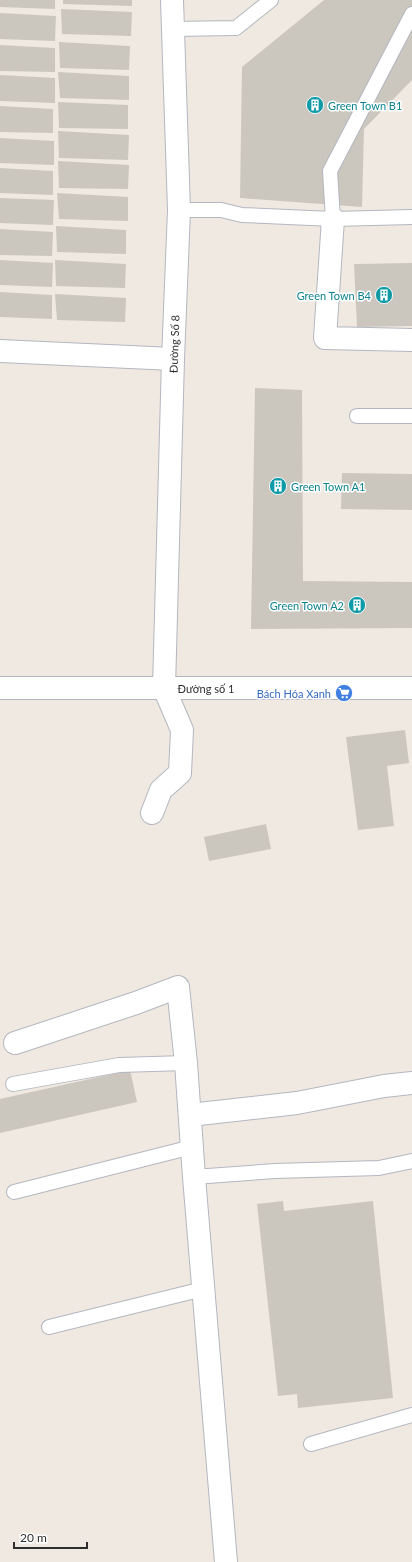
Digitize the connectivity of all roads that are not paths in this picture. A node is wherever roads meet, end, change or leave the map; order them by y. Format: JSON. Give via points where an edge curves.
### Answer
{"nodes":[{"id":1,"x":172,"y":0,"type":"edge"},
{"id":2,"x":271,"y":0,"type":"edge"},
{"id":3,"x":412,"y":14,"type":"edge"},
{"id":4,"x":173,"y":29,"type":"junction"},
{"id":5,"x":179,"y":210,"type":"junction"},
{"id":6,"x":412,"y":217,"type":"edge"},
{"id":7,"x":333,"y":219,"type":"junction"},
{"id":8,"x":412,"y":340,"type":"edge"},
{"id":9,"x":0,"y":351,"type":"edge"},
{"id":10,"x":173,"y":359,"type":"junction"},
{"id":11,"x":357,"y":416,"type":"dead end"},
{"id":12,"x":412,"y":416,"type":"edge"},
{"id":13,"x":0,"y":688,"type":"edge"},
{"id":14,"x":164,"y":688,"type":"junction"},
{"id":15,"x":412,"y":688,"type":"edge"},
{"id":16,"x":152,"y":814,"type":"dead end"},
{"id":17,"x":15,"y":1043,"type":"dead end"},
{"id":18,"x":186,"y":1063,"type":"junction"},
{"id":19,"x":412,"y":1083,"type":"edge"},
{"id":20,"x":13,"y":1084,"type":"dead end"},
{"id":21,"x":190,"y":1115,"type":"junction"},
{"id":22,"x":192,"y":1147,"type":"junction"},
{"id":23,"x":412,"y":1161,"type":"edge"},
{"id":24,"x":194,"y":1177,"type":"junction"},
{"id":25,"x":14,"y":1192,"type":"dead end"},
{"id":26,"x":203,"y":1288,"type":"junction"},
{"id":27,"x":49,"y":1328,"type":"dead end"},
{"id":28,"x":412,"y":1415,"type":"edge"},
{"id":29,"x":312,"y":1444,"type":"dead end"},
{"id":30,"x":226,"y":1562,"type":"edge"}],
"edges":[{"from":1,"to":4,"type":"street","name":"Đường Số 8"},
{"from":2,"to":4,"type":"lane","via":[[236,28]]},
{"from":3,"to":7,"type":"lane","via":[[330,172]]},
{"from":4,"to":5,"type":"street","name":"Đường Số 8"},
{"from":5,"to":7,"type":"lane","via":[[221,210],[242,215]]},
{"from":5,"to":10,"type":"street","name":"Đường Số 8"},
{"from":6,"to":7,"type":"lane"},
{"from":7,"to":8,"type":"street","via":[[325,338]]},
{"from":9,"to":10,"type":"street"},
{"from":10,"to":14,"type":"street","name":"Đường Số 8"},
{"from":11,"to":12,"type":"lane"},
{"from":13,"to":14,"type":"street","name":"Đường số 1"},
{"from":14,"to":15,"type":"street","name":"Đường số 1"},
{"from":14,"to":16,"type":"street","via":[[182,730],[180,774],[161,790]]},
{"from":17,"to":18,"type":"street","via":[[178,987]]},
{"from":18,"to":20,"type":"lane","via":[[119,1065]]},
{"from":18,"to":21,"type":"street"},
{"from":19,"to":21,"type":"street","via":[[297,1103]]},
{"from":21,"to":22,"type":"street"},
{"from":22,"to":24,"type":"street"},
{"from":22,"to":25,"type":"lane"},
{"from":23,"to":24,"type":"lane","via":[[379,1168],[275,1171]]},
{"from":24,"to":26,"type":"street"},
{"from":26,"to":27,"type":"lane"},
{"from":26,"to":30,"type":"street"},
{"from":28,"to":29,"type":"lane"}]}
